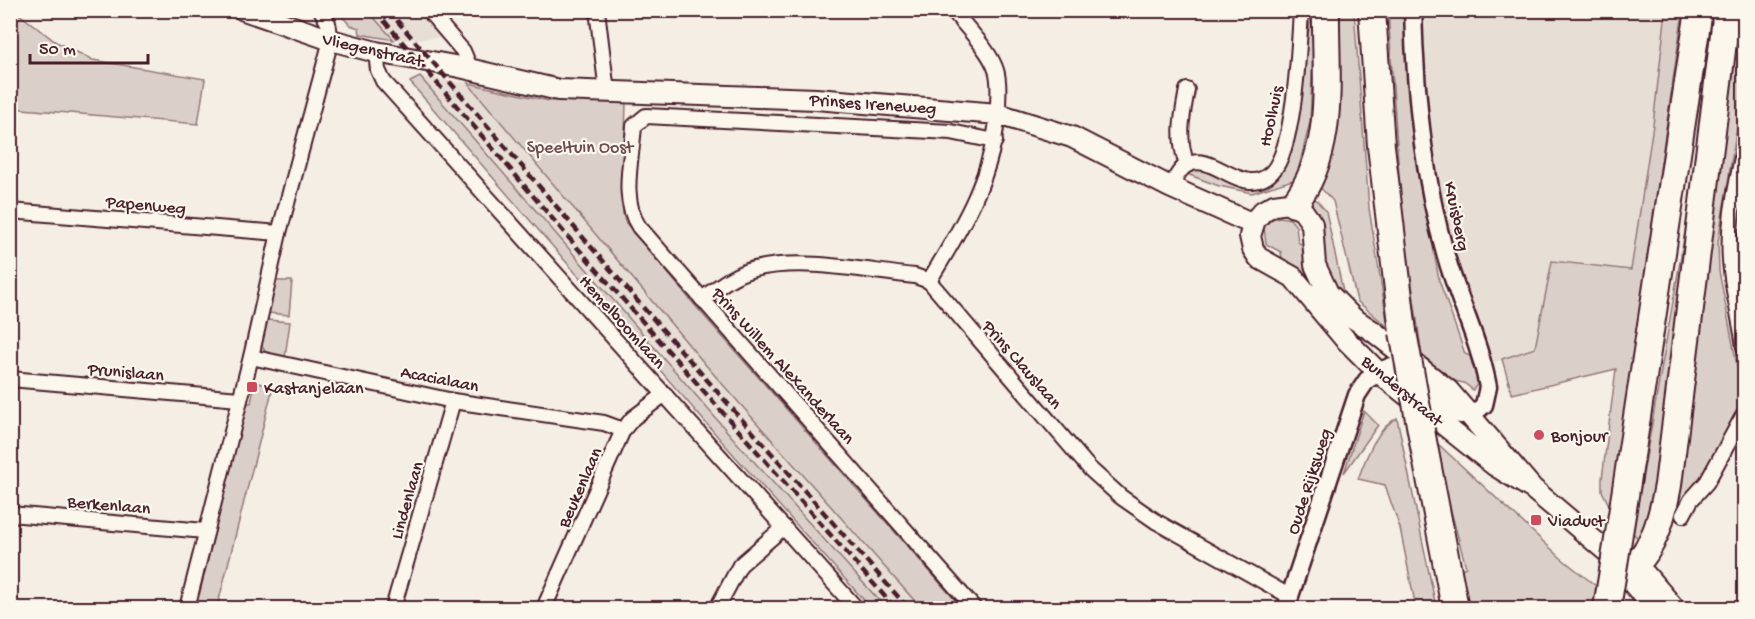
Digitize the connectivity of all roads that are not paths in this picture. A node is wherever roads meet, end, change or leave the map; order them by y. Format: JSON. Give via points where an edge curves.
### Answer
{"nodes":[{"id":1,"x":244,"y":10,"type":"edge"},
{"id":2,"x":321,"y":10,"type":"edge"},
{"id":3,"x":428,"y":10,"type":"edge"},
{"id":4,"x":597,"y":10,"type":"edge"},
{"id":5,"x":953,"y":10,"type":"edge"},
{"id":6,"x":1301,"y":10,"type":"edge"},
{"id":7,"x":1326,"y":10,"type":"edge"},
{"id":8,"x":1372,"y":10,"type":"edge"},
{"id":9,"x":1413,"y":10,"type":"edge"},
{"id":10,"x":1699,"y":10,"type":"edge"},
{"id":11,"x":1727,"y":10,"type":"edge"},
{"id":12,"x":331,"y":40,"type":"junction"},
{"id":13,"x":376,"y":52,"type":"junction"},
{"id":14,"x":471,"y":70,"type":"junction"},
{"id":15,"x":1187,"y":90,"type":"dead end"},
{"id":16,"x":607,"y":92,"type":"junction"},
{"id":17,"x":998,"y":114,"type":"junction"},
{"id":18,"x":995,"y":141,"type":"junction"},
{"id":19,"x":1744,"y":147,"type":"edge"},
{"id":20,"x":1187,"y":165,"type":"junction"},
{"id":21,"x":1170,"y":187,"type":"junction"},
{"id":22,"x":1739,"y":199,"type":"edge"},
{"id":23,"x":1294,"y":204,"type":"junction"},
{"id":24,"x":10,"y":211,"type":"edge"},
{"id":25,"x":1253,"y":224,"type":"junction"},
{"id":26,"x":279,"y":233,"type":"junction"},
{"id":27,"x":929,"y":281,"type":"junction"},
{"id":28,"x":702,"y":298,"type":"junction"},
{"id":29,"x":1744,"y":347,"type":"edge"},
{"id":30,"x":251,"y":357,"type":"junction"},
{"id":31,"x":1379,"y":373,"type":"junction"},
{"id":32,"x":10,"y":379,"type":"edge"},
{"id":33,"x":665,"y":394,"type":"junction"},
{"id":34,"x":239,"y":399,"type":"junction"},
{"id":35,"x":453,"y":401,"type":"junction"},
{"id":36,"x":1744,"y":414,"type":"edge"},
{"id":37,"x":1471,"y":417,"type":"junction"},
{"id":38,"x":623,"y":430,"type":"junction"},
{"id":39,"x":1533,"y":489,"type":"junction"},
{"id":40,"x":10,"y":514,"type":"edge"},
{"id":41,"x":1683,"y":515,"type":"dead end"},
{"id":42,"x":784,"y":527,"type":"junction"},
{"id":43,"x":205,"y":531,"type":"junction"},
{"id":44,"x":1630,"y":571,"type":"junction"},
{"id":45,"x":1288,"y":603,"type":"edge"},
{"id":46,"x":187,"y":609,"type":"edge"},
{"id":47,"x":393,"y":609,"type":"edge"},
{"id":48,"x":544,"y":609,"type":"edge"},
{"id":49,"x":717,"y":609,"type":"edge"},
{"id":50,"x":856,"y":609,"type":"edge"},
{"id":51,"x":974,"y":609,"type":"edge"},
{"id":52,"x":1455,"y":609,"type":"edge"},
{"id":53,"x":1607,"y":609,"type":"edge"},
{"id":54,"x":1654,"y":609,"type":"edge"},
{"id":55,"x":1674,"y":609,"type":"edge"}],
"edges":[{"from":1,"to":12,"type":"main road","name":"Vliegenstraat"},
{"from":2,"to":12,"type":"street"},
{"from":3,"to":14,"type":"street","via":[[463,51]]},
{"from":4,"to":16,"type":"street"},
{"from":5,"to":17,"type":"street","via":[[993,62],[999,85]]},
{"from":6,"to":20,"type":"street","name":"Hoolhuis","via":[[1296,84],[1283,152],[1276,167],[1263,178],[1248,181],[1205,164]]},
{"from":7,"to":23,"type":"highway","via":[[1324,139],[1306,187]]},
{"from":8,"to":52,"type":"highway","bridge":true,"via":[[1382,157],[1403,332]]},
{"from":9,"to":37,"type":"street","name":"Kruisberg","via":[[1414,55],[1429,174],[1445,255],[1488,387],[1484,405]]},
{"from":10,"to":53,"type":"highway","bridge":true},
{"from":11,"to":44,"type":"highway","via":[[1668,484],[1655,536]]},
{"from":12,"to":13,"type":"main road","name":"Vliegenstraat"},
{"from":12,"to":26,"type":"street"},
{"from":13,"to":14,"type":"main road","name":"Vliegenstraat"},
{"from":13,"to":33,"type":"street","name":"Hemelboomlaan","via":[[378,70],[386,84]]},
{"from":14,"to":16,"type":"main road","name":"Prinses Ireneweg","via":[[559,90]]},
{"from":15,"to":20,"type":"street","via":[[1179,132]]},
{"from":16,"to":17,"type":"main road","name":"Prinses Ireneweg","via":[[816,99]]},
{"from":17,"to":18,"type":"street"},
{"from":17,"to":21,"type":"main road","name":"Prinses Ireneweg","via":[[1072,137]]},
{"from":18,"to":27,"type":"street","via":[[962,229]]},
{"from":18,"to":28,"type":"street","name":"Prins Willem Alexanderlaan","via":[[951,132],[780,122],[646,116],[636,121],[631,214]]},
{"from":19,"to":22,"type":"street"},
{"from":20,"to":21,"type":"street"},
{"from":21,"to":25,"type":"main road","name":"Prinses Ireneweg"},
{"from":22,"to":29,"type":"street","via":[[1730,261]]},
{"from":23,"to":25,"type":"main road","via":[[1269,207]]},
{"from":23,"to":37,"type":"main road","name":"Bunderstraat","via":[[1312,225],[1314,259],[1322,285],[1338,304],[1439,382]]},
{"from":24,"to":26,"type":"street","name":"Papenweg"},
{"from":25,"to":31,"type":"main road","name":"Bunderstraat","via":[[1250,241],[1255,253],[1288,273]]},
{"from":26,"to":30,"type":"street"},
{"from":27,"to":28,"type":"street","via":[[915,276],[778,265],[752,269],[725,281]]},
{"from":27,"to":45,"type":"street","name":"Prins Clauslaan","via":[[1090,469],[1120,497]]},
{"from":28,"to":51,"type":"street","name":"Prins Willem Alexanderlaan"},
{"from":30,"to":34,"type":"street"},
{"from":30,"to":35,"type":"street","name":"Acacialaan"},
{"from":31,"to":37,"type":"main road","via":[[1401,369],[1448,408]]},
{"from":31,"to":39,"type":"main road","name":"Bunderstraat","via":[[1494,465]]},
{"from":31,"to":45,"type":"street","name":"Oude Rijksweg","via":[[1367,380],[1357,395]]},
{"from":32,"to":34,"type":"street","name":"Prunislaan"},
{"from":33,"to":38,"type":"street","name":"Beukenlaan"},
{"from":33,"to":42,"type":"street","name":"Hemelboomlaan"},
{"from":34,"to":43,"type":"street"},
{"from":35,"to":38,"type":"street","name":"Acacialaan","via":[[604,423]]},
{"from":35,"to":47,"type":"street","name":"Lindenlaan"},
{"from":36,"to":41,"type":"street","via":[[1707,482]]},
{"from":37,"to":39,"type":"main road","name":"Bunderstraat"},
{"from":38,"to":48,"type":"street","name":"Beukenlaan"},
{"from":39,"to":44,"type":"main road","name":"Bunderstraat"},
{"from":40,"to":43,"type":"street","name":"Berkenlaan"},
{"from":42,"to":49,"type":"street","via":[[740,565]]},
{"from":42,"to":50,"type":"street","name":"Hemelboomlaan"},
{"from":43,"to":46,"type":"street"},
{"from":44,"to":54,"type":"main road","name":"Bunderstraat","via":[[1634,585]]},
{"from":44,"to":55,"type":"main road","name":"Bunderstraat","via":[[1645,574]]}]}
